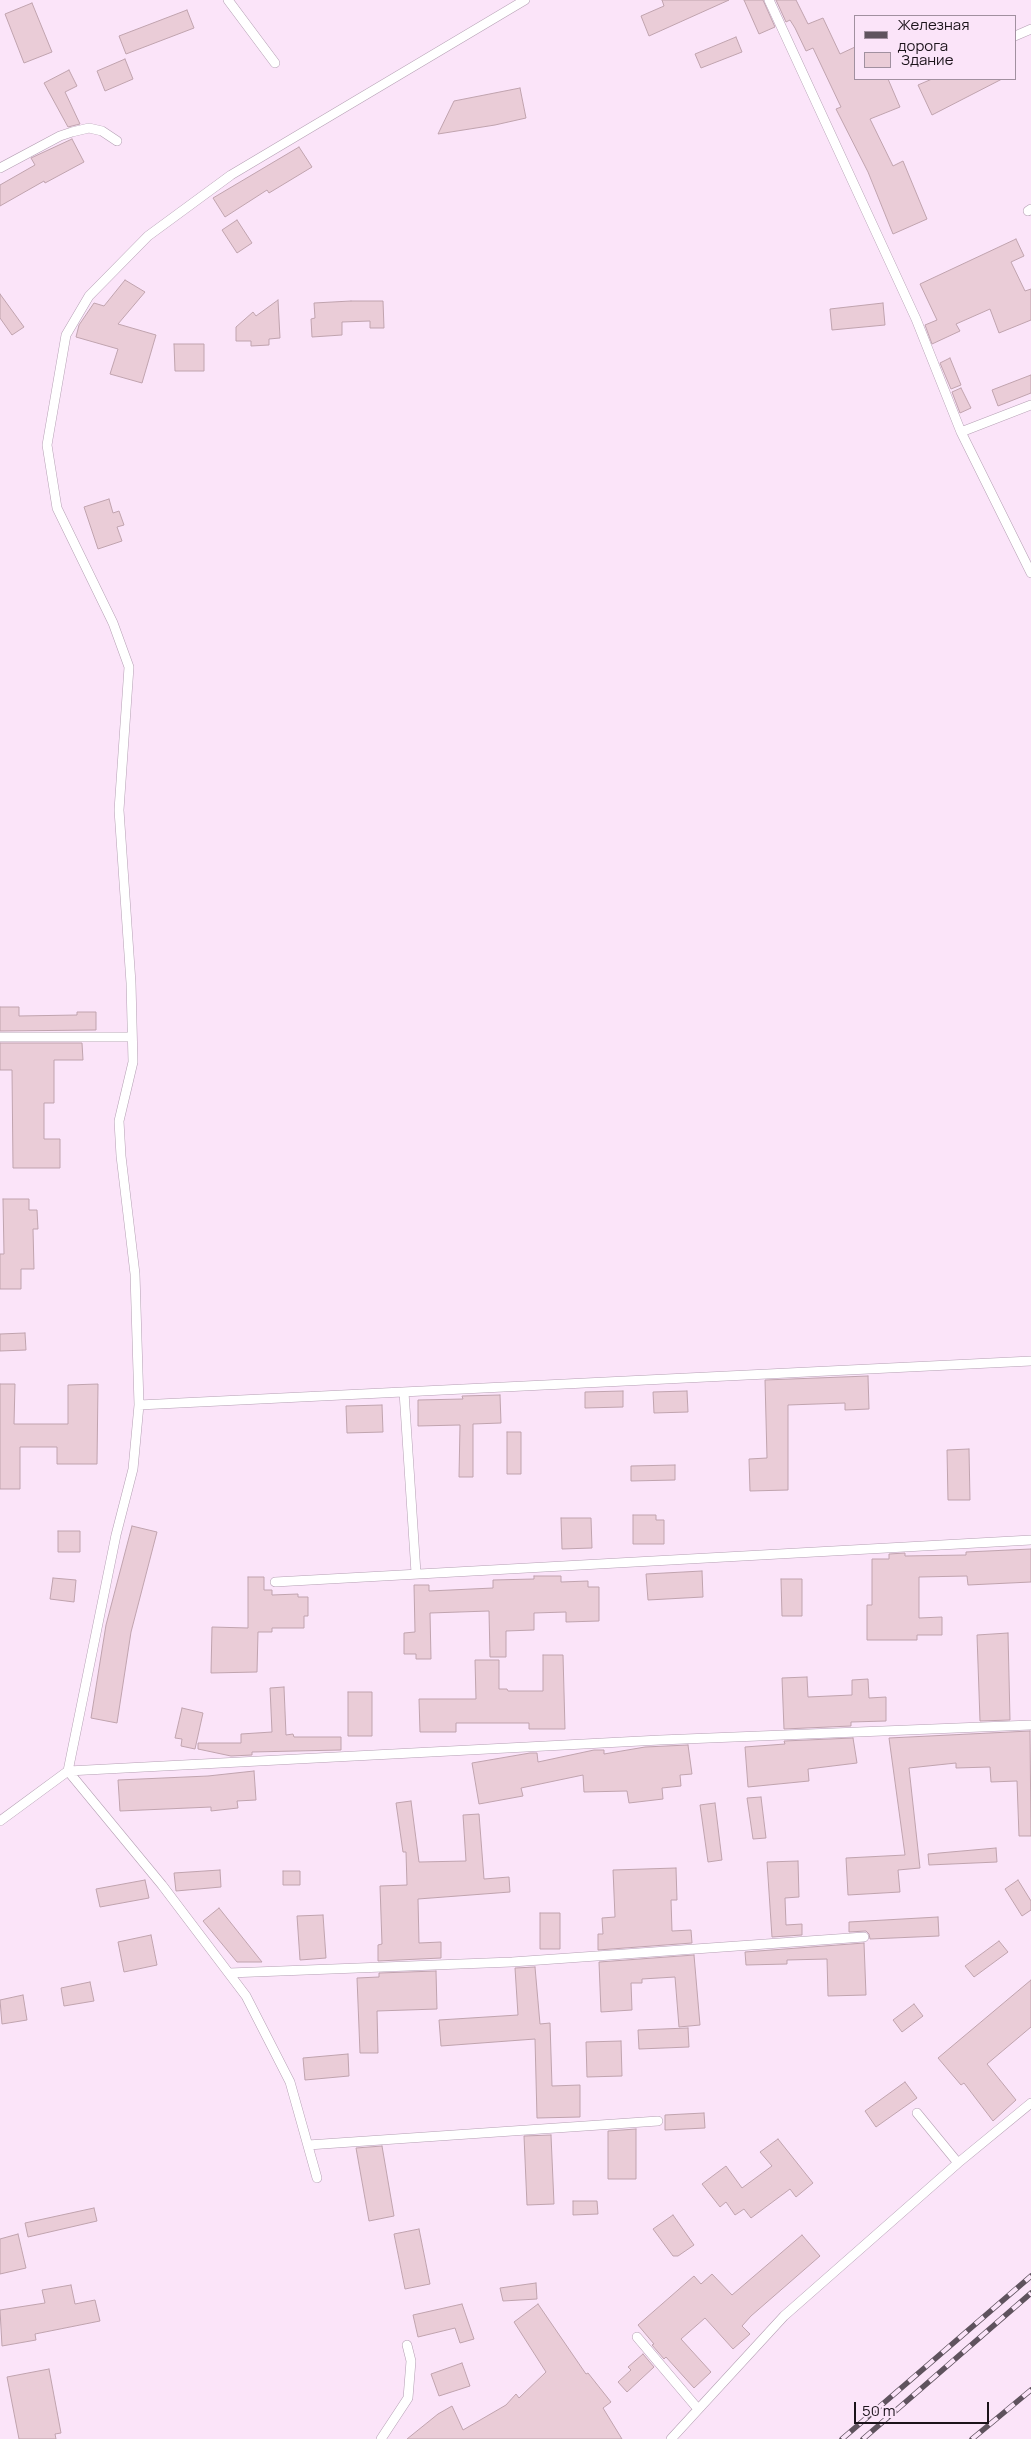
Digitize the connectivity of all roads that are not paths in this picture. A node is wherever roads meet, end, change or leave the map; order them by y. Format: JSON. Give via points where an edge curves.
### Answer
{"nodes":[{"id":1,"x":228,"y":0,"type":"edge"},
{"id":2,"x":525,"y":0,"type":"edge"},
{"id":3,"x":769,"y":0,"type":"edge"},
{"id":4,"x":1031,"y":29,"type":"edge"},
{"id":5,"x":1016,"y":36,"type":"edge"},
{"id":6,"x":276,"y":63,"type":"dead end"},
{"id":7,"x":116,"y":141,"type":"dead end"},
{"id":8,"x":0,"y":168,"type":"edge"},
{"id":9,"x":1031,"y":405,"type":"edge"},
{"id":10,"x":961,"y":432,"type":"junction"},
{"id":11,"x":1031,"y":572,"type":"edge"},
{"id":12,"x":0,"y":1037,"type":"edge"},
{"id":13,"x":132,"y":1037,"type":"junction"},
{"id":14,"x":1031,"y":1361,"type":"edge"},
{"id":15,"x":404,"y":1392,"type":"junction"},
{"id":16,"x":139,"y":1405,"type":"junction"},
{"id":17,"x":1031,"y":1540,"type":"edge"},
{"id":18,"x":416,"y":1573,"type":"junction"},
{"id":19,"x":274,"y":1582,"type":"dead end"},
{"id":20,"x":1031,"y":1725,"type":"edge"},
{"id":21,"x":68,"y":1771,"type":"junction"},
{"id":22,"x":0,"y":1821,"type":"edge"},
{"id":23,"x":864,"y":1937,"type":"dead end"},
{"id":24,"x":229,"y":1973,"type":"junction"},
{"id":25,"x":1031,"y":2103,"type":"edge"},
{"id":26,"x":917,"y":2113,"type":"dead end"},
{"id":27,"x":658,"y":2122,"type":"dead end"},
{"id":28,"x":308,"y":2145,"type":"junction"},
{"id":29,"x":958,"y":2164,"type":"junction"},
{"id":30,"x":317,"y":2178,"type":"dead end"},
{"id":31,"x":638,"y":2337,"type":"dead end"},
{"id":32,"x":407,"y":2345,"type":"dead end"},
{"id":33,"x":698,"y":2408,"type":"junction"},
{"id":34,"x":381,"y":2439,"type":"edge"},
{"id":35,"x":671,"y":2439,"type":"edge"}],
"edges":[{"from":1,"to":6,"type":"lane"},
{"from":2,"to":13,"type":"lane","via":[[230,175],[148,236],[89,296],[66,335],[47,445],[57,508],[130,667],[119,810]]},
{"from":3,"to":10,"type":"lane","via":[[916,319]]},
{"from":4,"to":5,"type":"lane"},
{"from":7,"to":8,"type":"lane","via":[[102,131],[89,128],[72,132]]},
{"from":9,"to":10,"type":"lane"},
{"from":10,"to":11,"type":"lane"},
{"from":12,"to":13,"type":"lane"},
{"from":13,"to":16,"type":"lane","via":[[133,1062],[119,1122],[135,1274]]},
{"from":14,"to":15,"type":"lane"},
{"from":15,"to":16,"type":"lane"},
{"from":15,"to":18,"type":"lane"},
{"from":16,"to":21,"type":"lane","via":[[133,1468],[116,1535]]},
{"from":17,"to":18,"type":"lane"},
{"from":18,"to":19,"type":"lane"},
{"from":20,"to":21,"type":"lane","via":[[641,1741]]},
{"from":21,"to":22,"type":"lane"},
{"from":21,"to":24,"type":"lane"},
{"from":23,"to":24,"type":"lane","via":[[512,1962]]},
{"from":24,"to":28,"type":"lane","via":[[246,1996],[290,2082]]},
{"from":25,"to":29,"type":"lane"},
{"from":26,"to":29,"type":"lane"},
{"from":27,"to":28,"type":"lane"},
{"from":28,"to":30,"type":"lane"},
{"from":29,"to":33,"type":"lane","via":[[784,2316]]},
{"from":31,"to":33,"type":"lane"},
{"from":32,"to":34,"type":"lane","via":[[411,2361],[408,2398]]},
{"from":33,"to":35,"type":"lane"}]}
